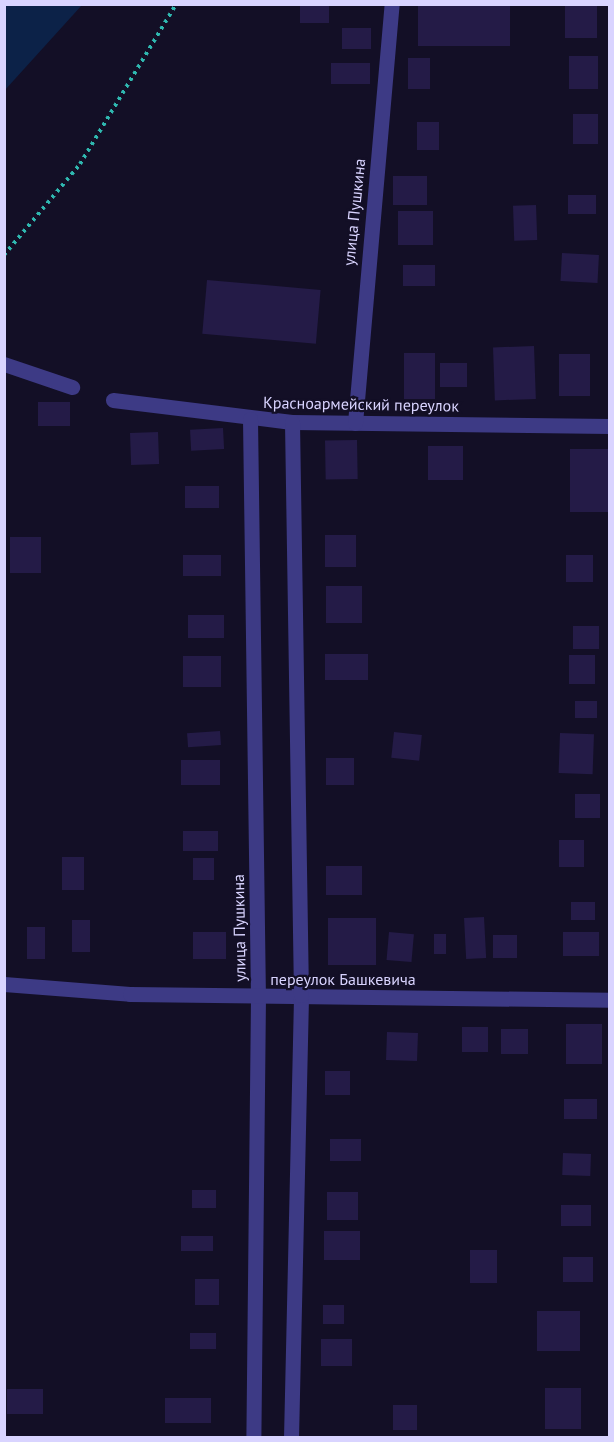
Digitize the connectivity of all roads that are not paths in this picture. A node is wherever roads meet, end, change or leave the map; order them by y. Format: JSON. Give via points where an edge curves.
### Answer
{"nodes":[{"id":1,"x":392,"y":4,"type":"edge"},
{"id":2,"x":4,"y":364,"type":"edge"},
{"id":3,"x":72,"y":387,"type":"dead end"},
{"id":4,"x":113,"y":400,"type":"dead end"},
{"id":5,"x":250,"y":419,"type":"junction"},
{"id":6,"x":292,"y":422,"type":"junction"},
{"id":7,"x":355,"y":423,"type":"junction"},
{"id":8,"x":609,"y":426,"type":"edge"},
{"id":9,"x":4,"y":984,"type":"edge"},
{"id":10,"x":301,"y":995,"type":"junction"},
{"id":11,"x":258,"y":996,"type":"junction"},
{"id":12,"x":609,"y":1000,"type":"edge"},
{"id":13,"x":253,"y":1437,"type":"edge"},
{"id":14,"x":291,"y":1437,"type":"edge"}],
"edges":[{"from":1,"to":7,"type":"street","name":"улица Пушкина"},
{"from":2,"to":3,"type":"street"},
{"from":4,"to":5,"type":"street","name":"Красноармейский переулок"},
{"from":5,"to":6,"type":"street","name":"Красноармейский переулок"},
{"from":5,"to":11,"type":"street","name":"улица Пушкина"},
{"from":6,"to":7,"type":"street","name":"Красноармейский переулок"},
{"from":6,"to":10,"type":"street"},
{"from":7,"to":8,"type":"street","name":"Красноармейский переулок"},
{"from":9,"to":11,"type":"street","name":"переулок Башкевича","via":[[130,994]]},
{"from":10,"to":11,"type":"street","name":"переулок Башкевича"},
{"from":10,"to":12,"type":"street","name":"переулок Башкевича"},
{"from":10,"to":14,"type":"street"},
{"from":11,"to":13,"type":"street","name":"улица Пушкина"}]}
